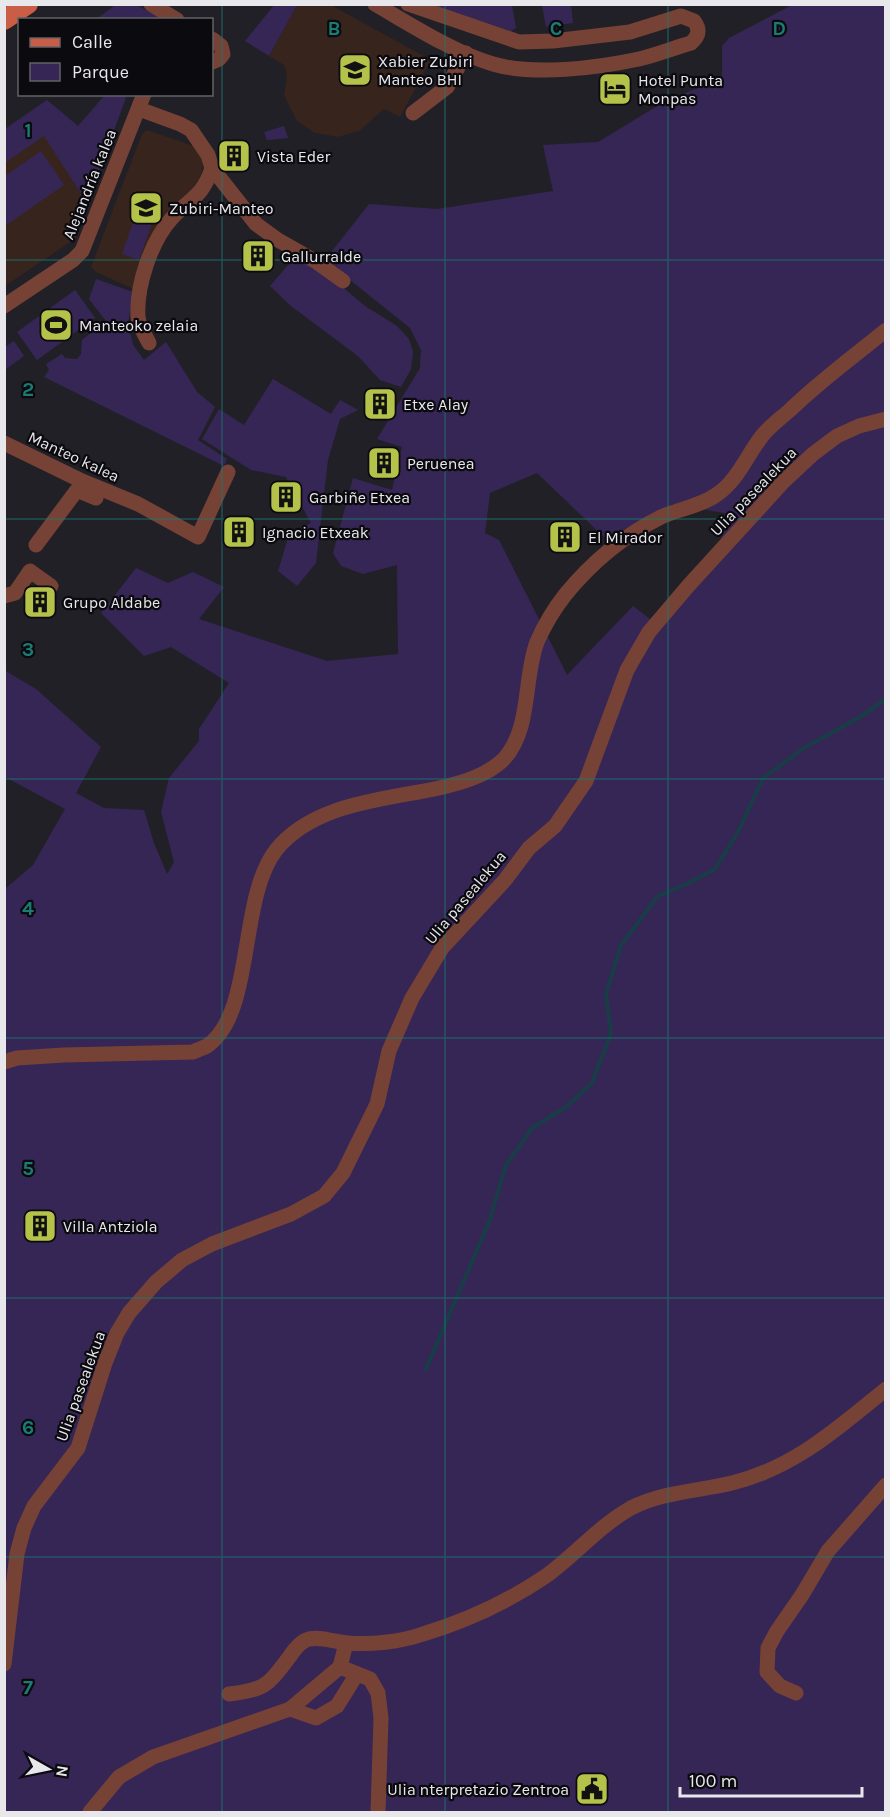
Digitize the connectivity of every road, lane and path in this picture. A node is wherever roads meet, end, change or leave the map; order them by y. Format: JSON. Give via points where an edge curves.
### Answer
{"nodes":[{"id":1,"x":28,"y":4,"type":"edge"},
{"id":2,"x":151,"y":4,"type":"edge"},
{"id":3,"x":375,"y":4,"type":"edge"},
{"id":4,"x":408,"y":4,"type":"edge"},
{"id":5,"x":174,"y":18,"type":"edge"},
{"id":6,"x":4,"y":20,"type":"edge"},
{"id":7,"x":213,"y":40,"type":"edge"},
{"id":8,"x":512,"y":40,"type":"junction"},
{"id":9,"x":466,"y":53,"type":"junction"},
{"id":10,"x":213,"y":62,"type":"edge"},
{"id":11,"x":507,"y":67,"type":"junction"},
{"id":12,"x":142,"y":102,"type":"edge"},
{"id":13,"x":413,"y":113,"type":"dead end"},
{"id":14,"x":212,"y":168,"type":"junction"},
{"id":15,"x":343,"y":281,"type":"dead end"},
{"id":16,"x":4,"y":306,"type":"edge"},
{"id":17,"x":885,"y":330,"type":"edge"},
{"id":18,"x":149,"y":343,"type":"dead end"},
{"id":19,"x":885,"y":418,"type":"edge"},
{"id":20,"x":4,"y":443,"type":"edge"},
{"id":21,"x":228,"y":471,"type":"dead end"},
{"id":22,"x":129,"y":501,"type":"junction"},
{"id":23,"x":36,"y":545,"type":"dead end"},
{"id":24,"x":51,"y":586,"type":"dead end"},
{"id":25,"x":4,"y":596,"type":"edge"},
{"id":26,"x":4,"y":1062,"type":"edge"},
{"id":27,"x":885,"y":1389,"type":"edge"},
{"id":28,"x":885,"y":1485,"type":"edge"},
{"id":29,"x":346,"y":1643,"type":"junction"},
{"id":30,"x":4,"y":1664,"type":"edge"},
{"id":31,"x":340,"y":1667,"type":"junction"},
{"id":32,"x":357,"y":1674,"type":"junction"},
{"id":33,"x":796,"y":1693,"type":"dead end"},
{"id":34,"x":229,"y":1694,"type":"dead end"},
{"id":35,"x":290,"y":1709,"type":"junction"},
{"id":36,"x":90,"y":1812,"type":"edge"},
{"id":37,"x":378,"y":1812,"type":"edge"}],
"edges":[{"from":1,"to":6,"type":"main road"},
{"from":2,"to":5,"type":"street"},
{"from":3,"to":9,"type":"street"},
{"from":4,"to":8,"type":"street"},
{"from":7,"to":10,"type":"street","via":[[223,54]]},
{"from":8,"to":11,"type":"street","via":[[516,56]]},
{"from":8,"to":11,"type":"street","via":[[553,41],[630,32],[681,16],[698,26],[696,39],[691,43],[639,59],[531,71]]},
{"from":9,"to":11,"type":"street"},
{"from":9,"to":13,"type":"street","via":[[447,87]]},
{"from":12,"to":14,"type":"street","via":[[191,130]]},
{"from":12,"to":16,"type":"street","name":"Alejandría kalea","via":[[82,251]]},
{"from":14,"to":15,"type":"street","via":[[256,224]]},
{"from":14,"to":18,"type":"street","via":[[207,185],[172,218],[148,260],[138,320]]},
{"from":17,"to":26,"type":"street","name":"Ulia pasealekua","via":[[763,435],[716,496],[661,517],[593,562],[563,597],[537,643],[517,740],[502,760],[476,778],[323,814],[296,830],[276,850],[261,875],[234,1004],[223,1028],[208,1045],[193,1052],[64,1055]]},
{"from":19,"to":30,"type":"street","name":"Ulia pasealekua","via":[[837,436],[813,454],[784,481],[649,632],[627,670],[586,781],[555,826],[529,848],[442,948],[412,998],[388,1051],[377,1104],[343,1173],[324,1196],[182,1260],[129,1313],[105,1363],[78,1448],[34,1506],[24,1528],[17,1554]]},
{"from":20,"to":22,"type":"street","name":"Manteo kalea"},
{"from":21,"to":22,"type":"street","name":"Manteo kalea","via":[[198,537]]},
{"from":22,"to":23,"type":"street","name":"Manteo kalea","via":[[122,508],[77,490]]},
{"from":24,"to":25,"type":"street","via":[[30,571],[15,593]]},
{"from":27,"to":29,"type":"street","via":[[786,1464],[734,1483],[671,1495],[632,1508],[584,1542],[547,1575],[493,1606],[422,1635],[387,1642]]},
{"from":28,"to":33,"type":"street","via":[[828,1551],[768,1648],[767,1672],[780,1686]]},
{"from":29,"to":31,"type":"street"},
{"from":29,"to":34,"type":"street","via":[[307,1639],[265,1687]]},
{"from":31,"to":32,"type":"street"},
{"from":31,"to":35,"type":"street"},
{"from":32,"to":35,"type":"street","via":[[337,1706],[315,1718]]},
{"from":32,"to":37,"type":"street","via":[[370,1679],[378,1693]]},
{"from":35,"to":36,"type":"street","via":[[153,1757],[119,1777]]}]}
